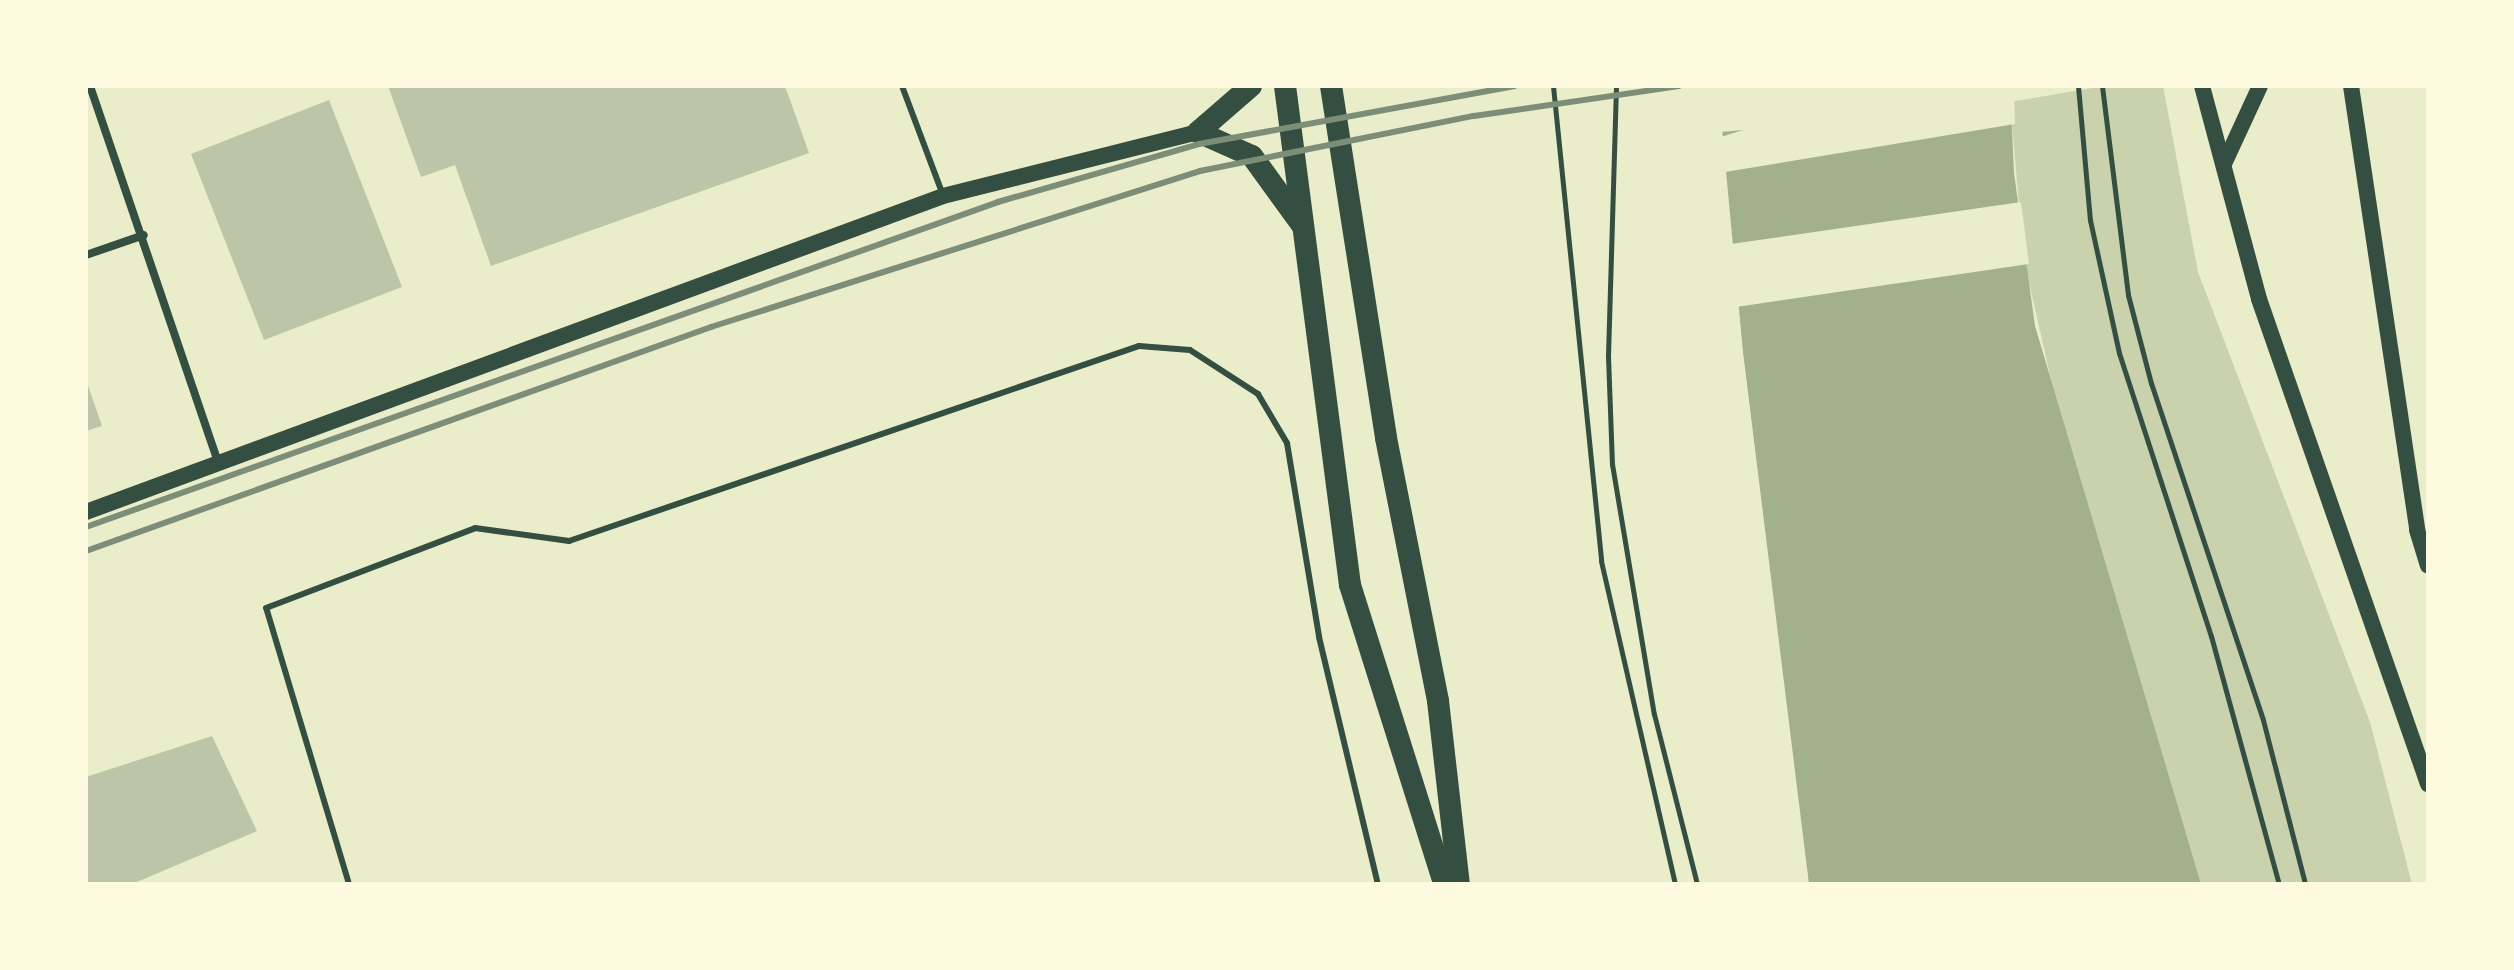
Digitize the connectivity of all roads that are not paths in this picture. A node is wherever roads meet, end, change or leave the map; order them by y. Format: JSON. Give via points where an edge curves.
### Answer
{"nodes":[{"id":1,"x":90,"y":86,"type":"edge"},
{"id":2,"x":902,"y":86,"type":"edge"},
{"id":3,"x":1251,"y":86,"type":"edge"},
{"id":4,"x":1285,"y":86,"type":"edge"},
{"id":5,"x":1331,"y":86,"type":"edge"},
{"id":6,"x":2202,"y":86,"type":"edge"},
{"id":7,"x":2260,"y":86,"type":"edge"},
{"id":8,"x":2351,"y":86,"type":"edge"},
{"id":9,"x":1198,"y":132,"type":"junction"},
{"id":10,"x":2224,"y":164,"type":"junction"},
{"id":11,"x":943,"y":196,"type":"junction"},
{"id":12,"x":1303,"y":227,"type":"junction"},
{"id":13,"x":144,"y":235,"type":"junction"},
{"id":14,"x":86,"y":255,"type":"edge"},
{"id":15,"x":219,"y":464,"type":"junction"},
{"id":16,"x":86,"y":512,"type":"edge"},
{"id":17,"x":2428,"y":565,"type":"edge"},
{"id":18,"x":2428,"y":784,"type":"edge"},
{"id":19,"x":349,"y":884,"type":"edge"},
{"id":20,"x":1378,"y":884,"type":"edge"},
{"id":21,"x":1444,"y":884,"type":"edge"},
{"id":22,"x":1459,"y":884,"type":"edge"}],
"edges":[{"from":1,"to":13,"type":"street"},
{"from":2,"to":11,"type":"lane"},
{"from":3,"to":9,"type":"highway"},
{"from":4,"to":12,"type":"highway"},
{"from":5,"to":22,"type":"highway","via":[[1386,438],[1438,701]]},
{"from":6,"to":10,"type":"main road"},
{"from":7,"to":10,"type":"main road"},
{"from":8,"to":17,"type":"main road","via":[[2417,530]]},
{"from":9,"to":11,"type":"main road"},
{"from":9,"to":12,"type":"highway","via":[[1252,156]]},
{"from":10,"to":18,"type":"main road","via":[[2259,299]]},
{"from":11,"to":15,"type":"main road"},
{"from":12,"to":21,"type":"highway","via":[[1350,585]]},
{"from":13,"to":14,"type":"street"},
{"from":13,"to":15,"type":"street"},
{"from":15,"to":16,"type":"main road"},
{"from":19,"to":20,"type":"lane","via":[[266,608],[475,528],[569,541],[1139,346],[1190,350],[1258,394],[1287,443],[1319,637]]}]}
